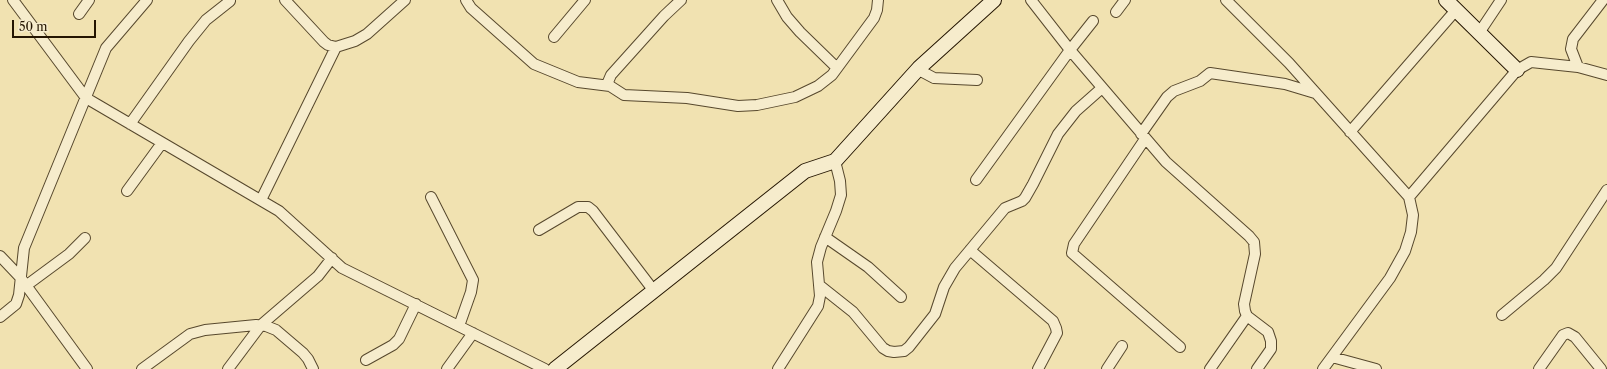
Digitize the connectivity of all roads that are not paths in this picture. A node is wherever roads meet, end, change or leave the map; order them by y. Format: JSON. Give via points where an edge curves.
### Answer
{"nodes":[{"id":1,"x":12,"y":0,"type":"edge"},
{"id":2,"x":89,"y":0,"type":"edge"},
{"id":3,"x":147,"y":0,"type":"edge"},
{"id":4,"x":285,"y":0,"type":"edge"},
{"id":5,"x":405,"y":0,"type":"edge"},
{"id":6,"x":466,"y":0,"type":"edge"},
{"id":7,"x":585,"y":0,"type":"edge"},
{"id":8,"x":681,"y":0,"type":"edge"},
{"id":9,"x":777,"y":0,"type":"edge"},
{"id":10,"x":878,"y":0,"type":"edge"},
{"id":11,"x":994,"y":0,"type":"edge"},
{"id":12,"x":1031,"y":0,"type":"edge"},
{"id":13,"x":1125,"y":0,"type":"edge"},
{"id":14,"x":1226,"y":0,"type":"edge"},
{"id":15,"x":1501,"y":0,"type":"edge"},
{"id":16,"x":1603,"y":0,"type":"edge"},
{"id":17,"x":230,"y":1,"type":"edge"},
{"id":18,"x":1451,"y":5,"type":"edge"},
{"id":19,"x":1116,"y":12,"type":"dead end"},
{"id":20,"x":79,"y":14,"type":"dead end"},
{"id":21,"x":1093,"y":21,"type":"dead end"},
{"id":22,"x":1480,"y":33,"type":"junction"},
{"id":23,"x":554,"y":37,"type":"dead end"},
{"id":24,"x":336,"y":47,"type":"junction"},
{"id":25,"x":1070,"y":50,"type":"junction"},
{"id":26,"x":1578,"y":67,"type":"junction"},
{"id":27,"x":837,"y":68,"type":"junction"},
{"id":28,"x":917,"y":69,"type":"junction"},
{"id":29,"x":1517,"y":70,"type":"junction"},
{"id":30,"x":1607,"y":74,"type":"edge"},
{"id":31,"x":977,"y":80,"type":"dead end"},
{"id":32,"x":610,"y":86,"type":"junction"},
{"id":33,"x":1102,"y":88,"type":"junction"},
{"id":34,"x":1316,"y":93,"type":"junction"},
{"id":35,"x":86,"y":98,"type":"junction"},
{"id":36,"x":130,"y":124,"type":"junction"},
{"id":37,"x":1350,"y":132,"type":"junction"},
{"id":38,"x":1143,"y":136,"type":"junction"},
{"id":39,"x":162,"y":143,"type":"junction"},
{"id":40,"x":835,"y":161,"type":"junction"},
{"id":41,"x":976,"y":180,"type":"dead end"},
{"id":42,"x":1607,"y":190,"type":"edge"},
{"id":43,"x":127,"y":191,"type":"dead end"},
{"id":44,"x":431,"y":197,"type":"dead end"},
{"id":45,"x":1408,"y":197,"type":"junction"},
{"id":46,"x":261,"y":200,"type":"junction"},
{"id":47,"x":539,"y":230,"type":"dead end"},
{"id":48,"x":825,"y":237,"type":"junction"},
{"id":49,"x":85,"y":238,"type":"dead end"},
{"id":50,"x":970,"y":250,"type":"junction"},
{"id":51,"x":0,"y":256,"type":"edge"},
{"id":52,"x":332,"y":258,"type":"junction"},
{"id":53,"x":20,"y":276,"type":"junction"},
{"id":54,"x":26,"y":285,"type":"junction"},
{"id":55,"x":819,"y":286,"type":"junction"},
{"id":56,"x":654,"y":290,"type":"junction"},
{"id":57,"x":901,"y":297,"type":"dead end"},
{"id":58,"x":416,"y":304,"type":"junction"},
{"id":59,"x":1502,"y":315,"type":"dead end"},
{"id":60,"x":1247,"y":316,"type":"junction"},
{"id":61,"x":0,"y":317,"type":"edge"},
{"id":62,"x":261,"y":325,"type":"junction"},
{"id":63,"x":458,"y":326,"type":"junction"},
{"id":64,"x":473,"y":333,"type":"junction"},
{"id":65,"x":1122,"y":346,"type":"dead end"},
{"id":66,"x":1180,"y":347,"type":"dead end"},
{"id":67,"x":1332,"y":357,"type":"junction"},
{"id":68,"x":366,"y":360,"type":"dead end"},
{"id":69,"x":87,"y":369,"type":"edge"},
{"id":70,"x":142,"y":369,"type":"edge"},
{"id":71,"x":228,"y":369,"type":"edge"},
{"id":72,"x":313,"y":369,"type":"edge"},
{"id":73,"x":447,"y":369,"type":"edge"},
{"id":74,"x":545,"y":369,"type":"edge"},
{"id":75,"x":555,"y":369,"type":"edge"},
{"id":76,"x":778,"y":369,"type":"edge"},
{"id":77,"x":1038,"y":369,"type":"edge"},
{"id":78,"x":1108,"y":369,"type":"edge"},
{"id":79,"x":1210,"y":369,"type":"edge"},
{"id":80,"x":1257,"y":369,"type":"edge"},
{"id":81,"x":1323,"y":369,"type":"edge"},
{"id":82,"x":1376,"y":369,"type":"edge"},
{"id":83,"x":1539,"y":369,"type":"edge"},
{"id":84,"x":1601,"y":369,"type":"edge"}],
"edges":[{"from":1,"to":35,"type":"street"},
{"from":2,"to":20,"type":"street"},
{"from":3,"to":35,"type":"street","via":[[106,48]]},
{"from":4,"to":24,"type":"street","via":[[324,42]]},
{"from":5,"to":24,"type":"street","via":[[367,34]]},
{"from":6,"to":32,"type":"street","via":[[471,8],[534,64],[578,82]]},
{"from":7,"to":23,"type":"street"},
{"from":8,"to":32,"type":"street","via":[[611,75],[608,82]]},
{"from":9,"to":27,"type":"street","via":[[787,17]]},
{"from":10,"to":27,"type":"street","via":[[874,18]]},
{"from":11,"to":28,"type":"street"},
{"from":12,"to":25,"type":"street"},
{"from":13,"to":19,"type":"street"},
{"from":14,"to":34,"type":"street"},
{"from":15,"to":22,"type":"street"},
{"from":16,"to":26,"type":"street","via":[[1573,38],[1571,49]]},
{"from":17,"to":36,"type":"street","via":[[206,20]]},
{"from":18,"to":22,"type":"street"},
{"from":18,"to":37,"type":"street"},
{"from":21,"to":25,"type":"street"},
{"from":22,"to":29,"type":"street"},
{"from":24,"to":46,"type":"street"},
{"from":25,"to":33,"type":"street"},
{"from":25,"to":41,"type":"street"},
{"from":26,"to":29,"type":"street","via":[[1531,62]]},
{"from":26,"to":30,"type":"street"},
{"from":27,"to":32,"type":"street","via":[[832,75],[807,93],[757,106],[738,106],[687,98],[624,95]]},
{"from":28,"to":31,"type":"street","via":[[934,78]]},
{"from":28,"to":40,"type":"street"},
{"from":29,"to":45,"type":"street"},
{"from":33,"to":38,"type":"street"},
{"from":33,"to":50,"type":"street","via":[[1076,111],[1058,134],[1025,198],[1005,208]]},
{"from":34,"to":37,"type":"street"},
{"from":34,"to":38,"type":"street","via":[[1285,84],[1210,73],[1200,81],[1174,91],[1167,97]]},
{"from":35,"to":36,"type":"street"},
{"from":35,"to":53,"type":"street","via":[[24,248]]},
{"from":36,"to":39,"type":"street"},
{"from":37,"to":45,"type":"street"},
{"from":38,"to":60,"type":"street","via":[[1166,162],[1254,242],[1255,254],[1244,304]]},
{"from":38,"to":66,"type":"street","via":[[1074,244],[1072,253]]},
{"from":39,"to":43,"type":"street"},
{"from":39,"to":46,"type":"street"},
{"from":40,"to":48,"type":"street","via":[[841,195]]},
{"from":40,"to":56,"type":"street","via":[[805,171]]},
{"from":42,"to":59,"type":"street","via":[[1556,268]]},
{"from":44,"to":63,"type":"street","via":[[473,280]]},
{"from":45,"to":67,"type":"street","via":[[1413,215],[1405,251],[1390,278]]},
{"from":46,"to":52,"type":"street","via":[[279,211]]},
{"from":47,"to":56,"type":"street","via":[[578,207],[588,208],[593,211]]},
{"from":48,"to":55,"type":"street","via":[[817,262]]},
{"from":48,"to":57,"type":"street","via":[[868,267]]},
{"from":49,"to":54,"type":"street","via":[[69,254]]},
{"from":50,"to":55,"type":"street","via":[[949,276],[939,305],[927,326],[909,347],[900,352],[883,348],[853,312]]},
{"from":50,"to":77,"type":"street","via":[[1053,321],[1057,333]]},
{"from":51,"to":53,"type":"street"},
{"from":52,"to":58,"type":"street","via":[[342,268]]},
{"from":52,"to":62,"type":"street","via":[[318,276]]},
{"from":53,"to":54,"type":"street"},
{"from":53,"to":61,"type":"street","via":[[16,304]]},
{"from":54,"to":69,"type":"street"},
{"from":55,"to":76,"type":"street","via":[[818,306]]},
{"from":56,"to":75,"type":"street"},
{"from":58,"to":63,"type":"street"},
{"from":58,"to":68,"type":"street","via":[[399,340]]},
{"from":60,"to":79,"type":"street"},
{"from":60,"to":80,"type":"street","via":[[1268,332],[1271,340],[1271,349]]},
{"from":62,"to":70,"type":"street","via":[[205,330],[190,334]]},
{"from":62,"to":71,"type":"street"},
{"from":62,"to":72,"type":"street","via":[[276,330],[303,353]]},
{"from":63,"to":64,"type":"street"},
{"from":64,"to":73,"type":"street"},
{"from":64,"to":74,"type":"street"},
{"from":65,"to":78,"type":"street"},
{"from":67,"to":81,"type":"street"},
{"from":67,"to":82,"type":"street"},
{"from":83,"to":84,"type":"street","via":[[1563,335],[1568,333],[1575,337]]}]}
